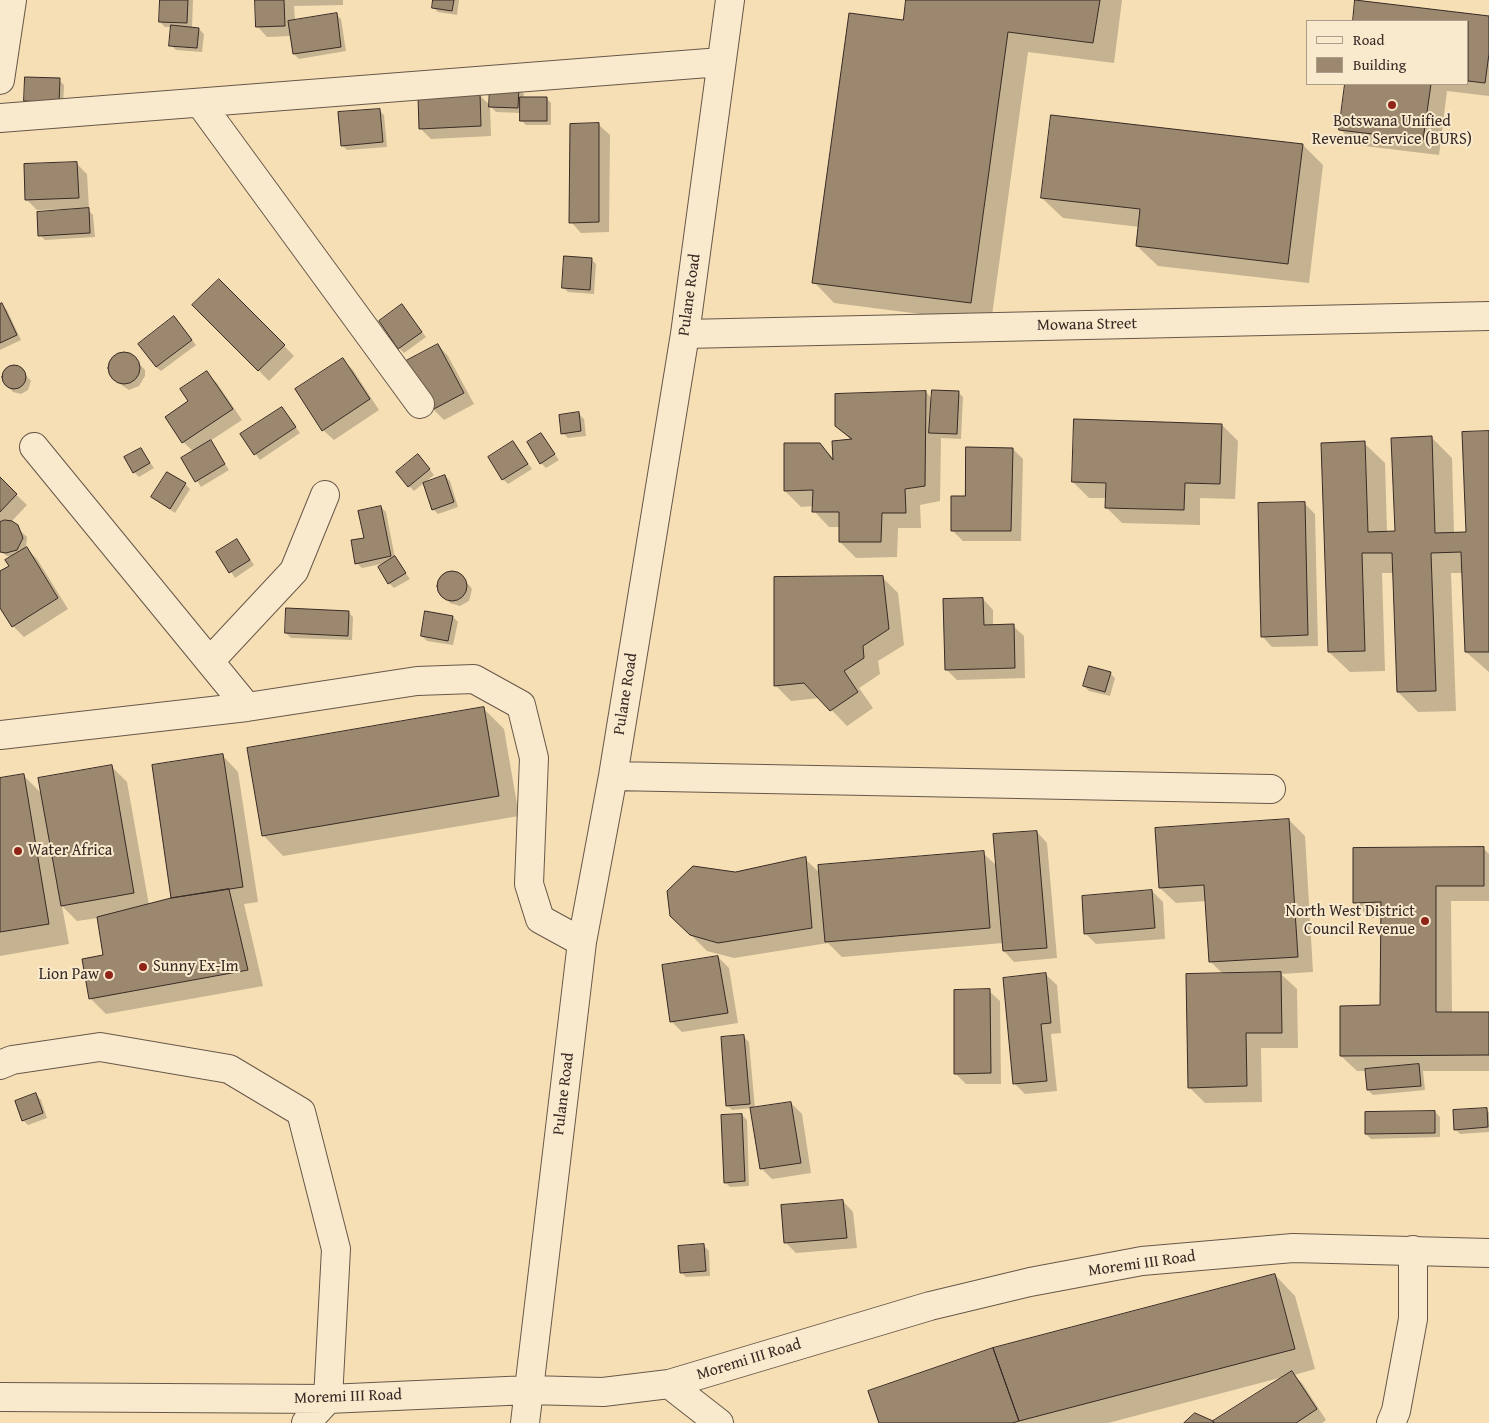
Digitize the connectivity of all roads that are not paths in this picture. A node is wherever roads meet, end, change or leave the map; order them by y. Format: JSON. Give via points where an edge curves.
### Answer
{"nodes":[{"id":1,"x":12,"y":0,"type":"edge"},
{"id":2,"x":730,"y":0,"type":"edge"},
{"id":3,"x":721,"y":62,"type":"junction"},
{"id":4,"x":0,"y":80,"type":"edge"},
{"id":5,"x":200,"y":103,"type":"junction"},
{"id":6,"x":0,"y":118,"type":"edge"},
{"id":7,"x":1489,"y":316,"type":"edge"},
{"id":8,"x":685,"y":334,"type":"junction"},
{"id":9,"x":420,"y":404,"type":"dead end"},
{"id":10,"x":34,"y":447,"type":"dead end"},
{"id":11,"x":325,"y":495,"type":"dead end"},
{"id":12,"x":210,"y":662,"type":"junction"},
{"id":13,"x":247,"y":707,"type":"junction"},
{"id":14,"x":0,"y":735,"type":"edge"},
{"id":15,"x":613,"y":776,"type":"junction"},
{"id":16,"x":1270,"y":789,"type":"dead end"},
{"id":17,"x":582,"y":942,"type":"junction"},
{"id":18,"x":0,"y":1065,"type":"edge"},
{"id":19,"x":1413,"y":1250,"type":"junction"},
{"id":20,"x":1489,"y":1253,"type":"edge"},
{"id":21,"x":669,"y":1384,"type":"junction"},
{"id":22,"x":529,"y":1390,"type":"junction"},
{"id":23,"x":0,"y":1397,"type":"edge"},
{"id":24,"x":328,"y":1399,"type":"junction"},
{"id":25,"x":306,"y":1423,"type":"edge"},
{"id":26,"x":526,"y":1423,"type":"edge"},
{"id":27,"x":719,"y":1423,"type":"edge"},
{"id":28,"x":1391,"y":1423,"type":"edge"}],
"edges":[{"from":1,"to":4,"type":"street"},
{"from":2,"to":3,"type":"street","name":"Pulane Road"},
{"from":3,"to":5,"type":"street"},
{"from":3,"to":8,"type":"street","name":"Pulane Road"},
{"from":5,"to":6,"type":"street"},
{"from":5,"to":9,"type":"street"},
{"from":7,"to":8,"type":"street","name":"Mowana Street"},
{"from":8,"to":15,"type":"street","name":"Pulane Road"},
{"from":10,"to":12,"type":"street"},
{"from":11,"to":12,"type":"street","via":[[294,571]]},
{"from":12,"to":13,"type":"street"},
{"from":13,"to":14,"type":"street"},
{"from":13,"to":17,"type":"street","via":[[417,681],[474,679],[521,705],[534,758],[529,884],[540,919]]},
{"from":15,"to":16,"type":"street"},
{"from":15,"to":17,"type":"street","name":"Pulane Road"},
{"from":17,"to":22,"type":"street","name":"Pulane Road"},
{"from":18,"to":24,"type":"street","via":[[12,1060],[100,1047],[229,1069],[301,1112],[336,1249]]},
{"from":19,"to":20,"type":"street","name":"Moremi III Road"},
{"from":19,"to":21,"type":"street","name":"Moremi III Road","via":[[1293,1248],[1142,1262],[1030,1282],[930,1306]]},
{"from":19,"to":28,"type":"street","via":[[1413,1319]]},
{"from":21,"to":22,"type":"street","name":"Moremi III Road","via":[[603,1392]]},
{"from":21,"to":27,"type":"street"},
{"from":22,"to":24,"type":"street","name":"Moremi III Road"},
{"from":22,"to":26,"type":"street","name":"Pulane Road"},
{"from":23,"to":24,"type":"street","name":"Moremi III Road"},
{"from":24,"to":25,"type":"street"}]}
